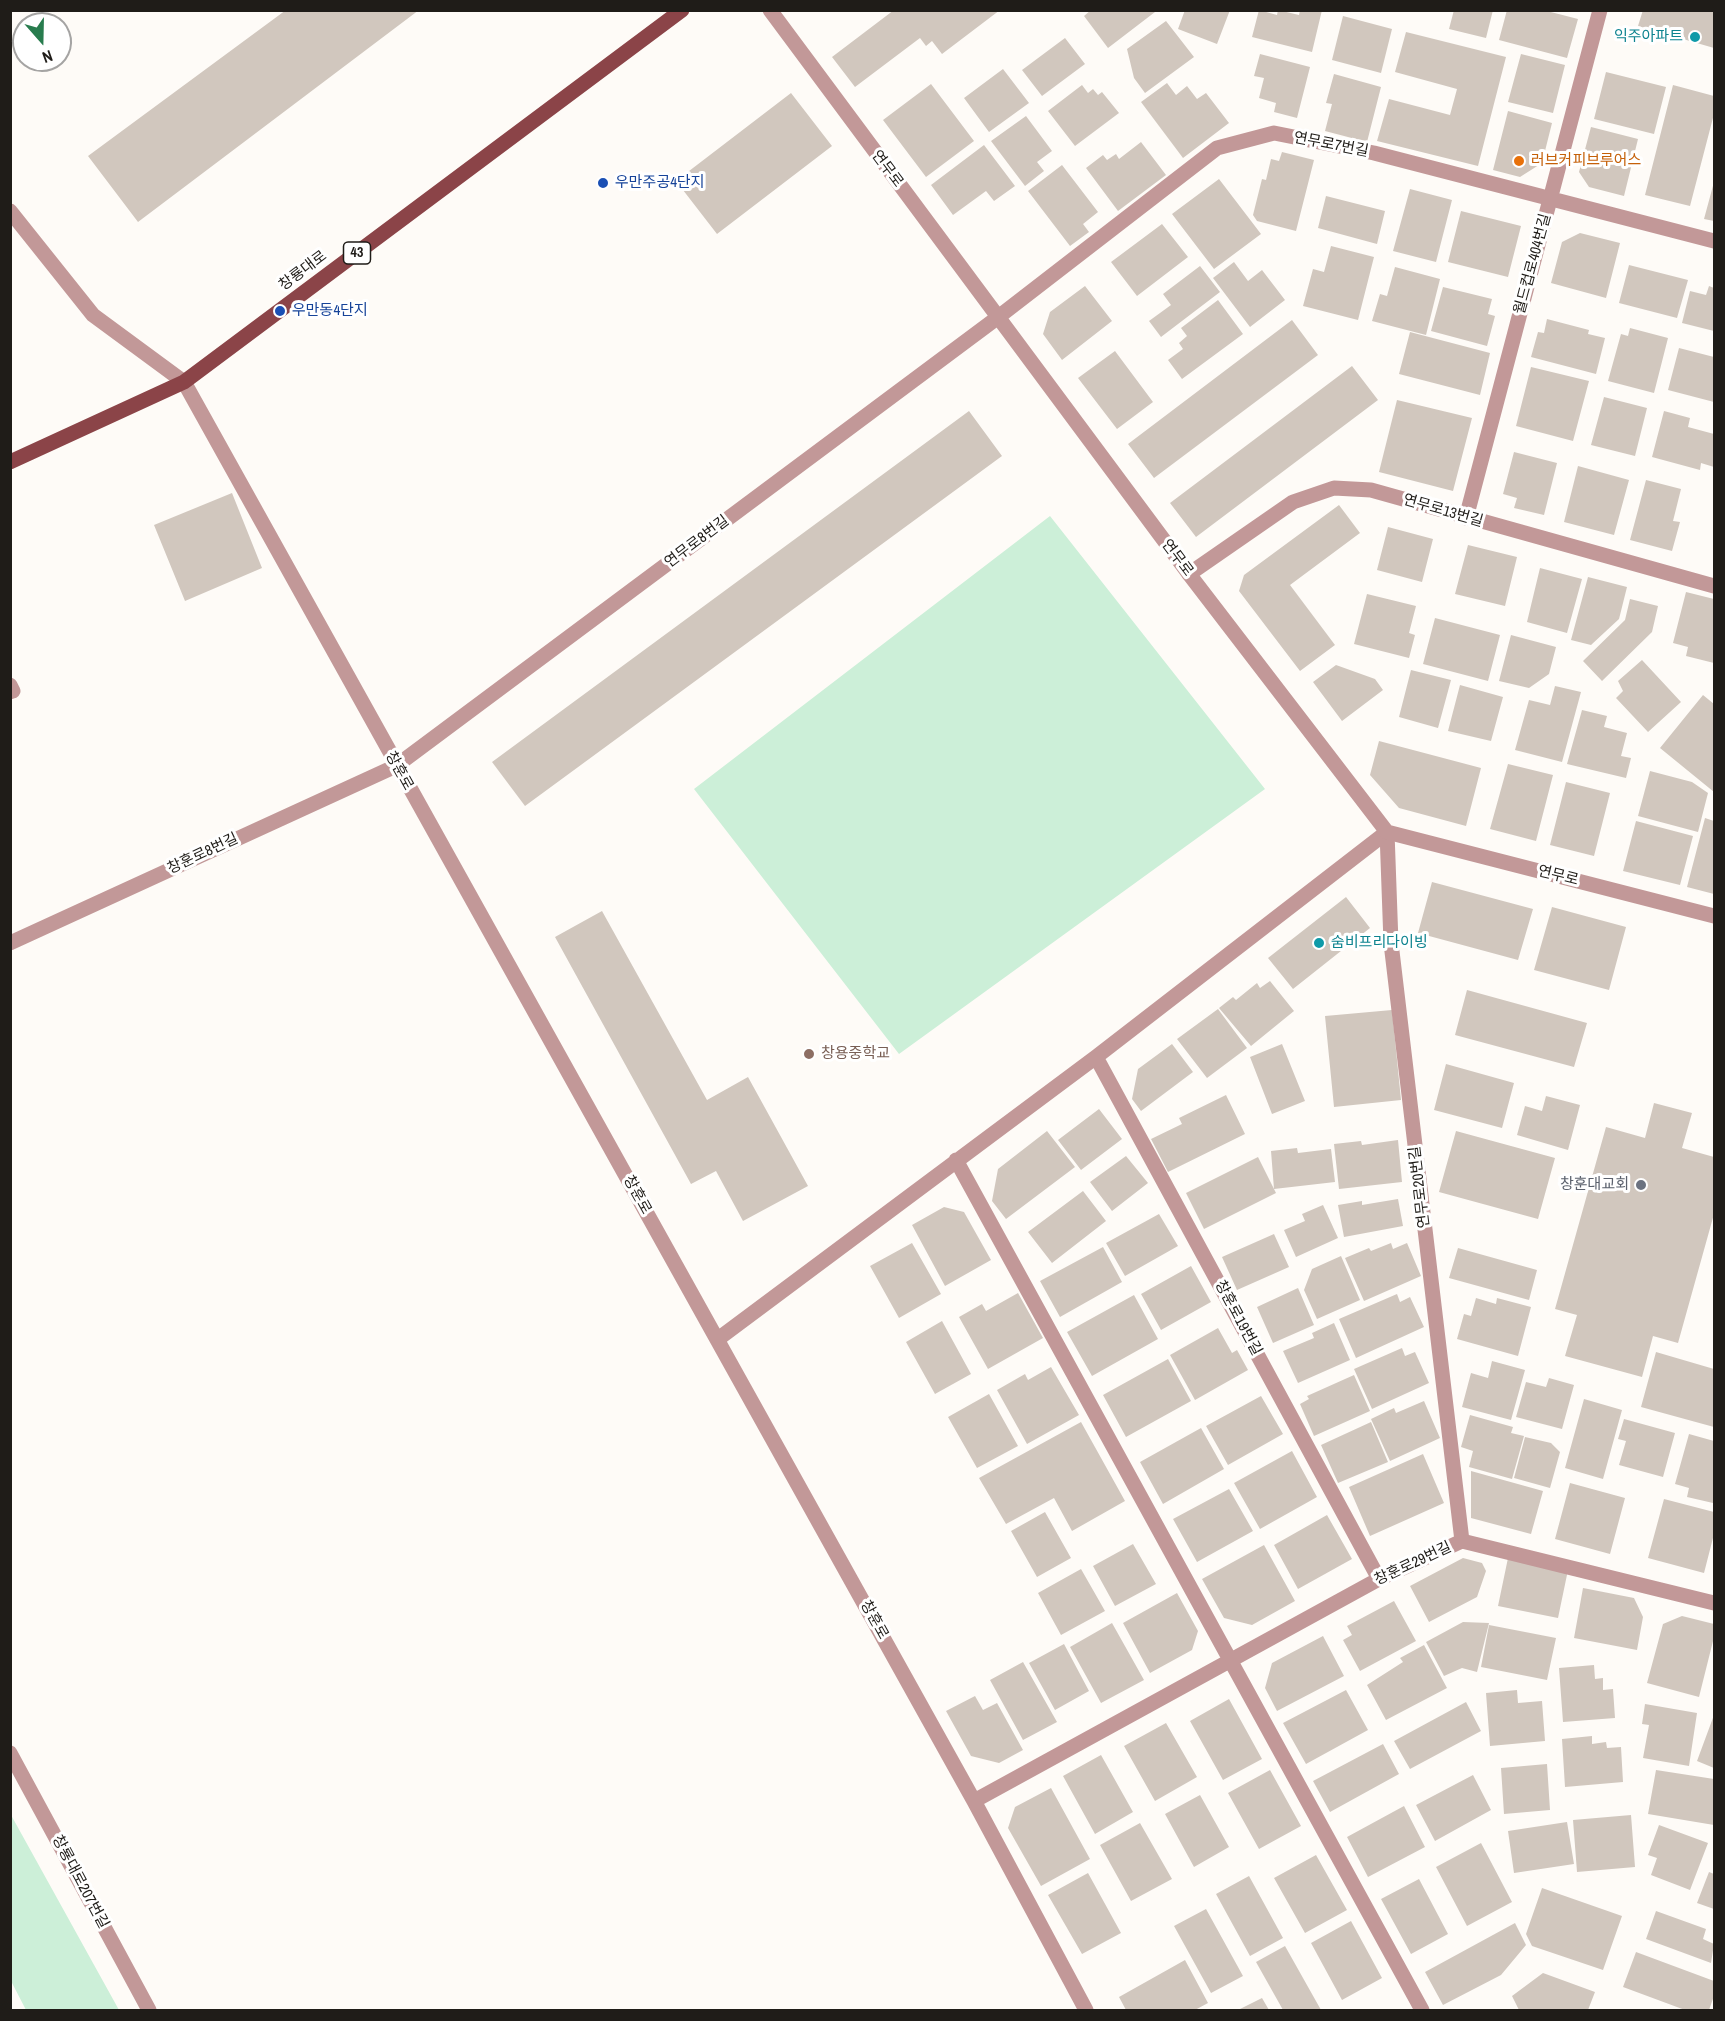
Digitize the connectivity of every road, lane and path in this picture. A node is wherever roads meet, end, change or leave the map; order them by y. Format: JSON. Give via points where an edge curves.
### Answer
{"nodes":[{"id":1,"x":682,"y":10,"type":"edge"},
{"id":2,"x":770,"y":10,"type":"edge"},
{"id":3,"x":1600,"y":10,"type":"edge"},
{"id":4,"x":1550,"y":198,"type":"junction"},
{"id":5,"x":10,"y":211,"type":"edge"},
{"id":6,"x":1714,"y":241,"type":"edge"},
{"id":7,"x":997,"y":318,"type":"junction"},
{"id":8,"x":184,"y":382,"type":"junction"},
{"id":9,"x":10,"y":462,"type":"edge"},
{"id":10,"x":1466,"y":518,"type":"junction"},
{"id":11,"x":1189,"y":574,"type":"junction"},
{"id":12,"x":1714,"y":586,"type":"edge"},
{"id":13,"x":10,"y":686,"type":"edge"},
{"id":14,"x":10,"y":692,"type":"edge"},
{"id":15,"x":396,"y":766,"type":"junction"},
{"id":16,"x":1387,"y":832,"type":"junction"},
{"id":17,"x":1714,"y":916,"type":"edge"},
{"id":18,"x":10,"y":944,"type":"edge"},
{"id":19,"x":1096,"y":1057,"type":"junction"},
{"id":20,"x":956,"y":1160,"type":"junction"},
{"id":21,"x":718,"y":1339,"type":"junction"},
{"id":22,"x":1462,"y":1541,"type":"junction"},
{"id":23,"x":1379,"y":1579,"type":"junction"},
{"id":24,"x":1714,"y":1603,"type":"edge"},
{"id":25,"x":1230,"y":1660,"type":"junction"},
{"id":26,"x":10,"y":1753,"type":"edge"},
{"id":27,"x":974,"y":1801,"type":"junction"},
{"id":28,"x":149,"y":2010,"type":"edge"},
{"id":29,"x":1086,"y":2010,"type":"edge"},
{"id":30,"x":1422,"y":2010,"type":"edge"}],
"edges":[{"from":1,"to":8,"type":"main road","name":"창룡대로","number":"43"},
{"from":2,"to":7,"type":"street","name":"연무로"},
{"from":3,"to":4,"type":"street","name":"월드컵로404번길"},
{"from":4,"to":6,"type":"street","name":"연무로7번길"},
{"from":4,"to":7,"type":"street","name":"연무로7번길","via":[[1374,153],[1274,133],[1217,148]]},
{"from":4,"to":10,"type":"street","name":"월드컵로404번길"},
{"from":5,"to":8,"type":"street","via":[[93,315]]},
{"from":7,"to":11,"type":"street","name":"연무로"},
{"from":7,"to":15,"type":"street","name":"연무로8번길"},
{"from":8,"to":9,"type":"main road","name":"창룡대로","number":"43"},
{"from":8,"to":15,"type":"street","name":"창훈로"},
{"from":10,"to":11,"type":"street","name":"연무로13번길","via":[[1371,490],[1334,488],[1293,502]]},
{"from":10,"to":12,"type":"street","name":"연무로13번길"},
{"from":11,"to":16,"type":"street","name":"연무로"},
{"from":13,"to":14,"type":"street"},
{"from":15,"to":18,"type":"street","name":"창훈로8번길"},
{"from":15,"to":21,"type":"street","name":"창훈로"},
{"from":16,"to":17,"type":"street","name":"연무로"},
{"from":16,"to":19,"type":"street"},
{"from":16,"to":22,"type":"street","name":"연무로20번길","via":[[1391,943]]},
{"from":19,"to":20,"type":"street"},
{"from":19,"to":23,"type":"street","name":"창훈로19번길"},
{"from":20,"to":21,"type":"street"},
{"from":20,"to":25,"type":"street"},
{"from":21,"to":27,"type":"street","name":"창훈로"},
{"from":22,"to":23,"type":"street","name":"창훈로29번길"},
{"from":22,"to":24,"type":"street","name":"창훈로29번길"},
{"from":23,"to":25,"type":"street","name":"창훈로29번길"},
{"from":25,"to":27,"type":"street","name":"창훈로29번길"},
{"from":25,"to":30,"type":"street"},
{"from":26,"to":28,"type":"street","name":"창룡대로207번길"},
{"from":27,"to":29,"type":"street","name":"창훈로"}]}
